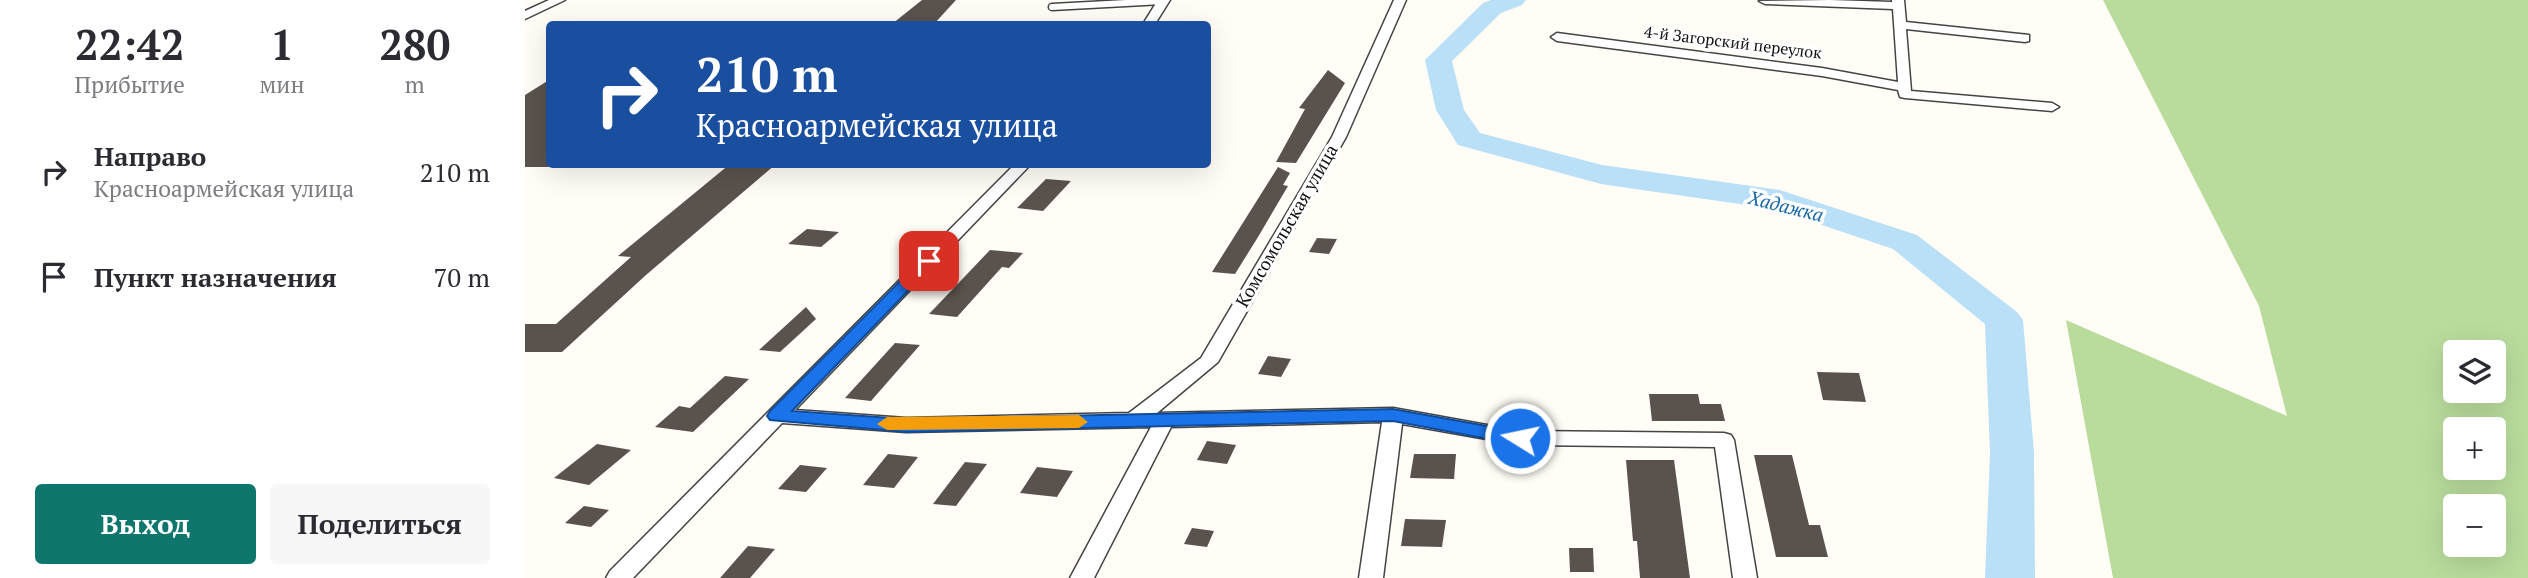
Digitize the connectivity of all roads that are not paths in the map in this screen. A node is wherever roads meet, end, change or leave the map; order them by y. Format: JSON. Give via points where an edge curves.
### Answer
{"nodes":[{"id":1,"x":559,"y":0,"type":"edge"},
{"id":2,"x":1400,"y":0,"type":"edge"},
{"id":3,"x":1163,"y":1,"type":"edge"},
{"id":4,"x":1765,"y":1,"type":"edge"},
{"id":5,"x":1898,"y":3,"type":"edge"},
{"id":6,"x":1052,"y":7,"type":"dead end"},
{"id":7,"x":525,"y":15,"type":"edge"},
{"id":8,"x":1151,"y":21,"type":"edge"},
{"id":9,"x":1898,"y":25,"type":"junction"},
{"id":10,"x":1556,"y":37,"type":"dead end"},
{"id":11,"x":2025,"y":38,"type":"dead end"},
{"id":12,"x":1905,"y":91,"type":"junction"},
{"id":13,"x":2052,"y":107,"type":"dead end"},
{"id":14,"x":1020,"y":168,"type":"edge"},
{"id":15,"x":1393,"y":415,"type":"junction"},
{"id":16,"x":776,"y":416,"type":"junction"},
{"id":17,"x":1133,"y":421,"type":"junction"},
{"id":18,"x":1164,"y":421,"type":"junction"},
{"id":19,"x":618,"y":578,"type":"edge"},
{"id":20,"x":1083,"y":578,"type":"edge"},
{"id":21,"x":1371,"y":578,"type":"edge"},
{"id":22,"x":1745,"y":578,"type":"edge"}],
"edges":[{"from":1,"to":7,"type":"street"},
{"from":2,"to":17,"type":"street","name":"Комсомольская улица","via":[[1339,137],[1208,362]]},
{"from":3,"to":6,"type":"lane"},
{"from":3,"to":8,"type":"street"},
{"from":4,"to":5,"type":"street"},
{"from":5,"to":9,"type":"street"},
{"from":9,"to":11,"type":"street"},
{"from":9,"to":12,"type":"street"},
{"from":10,"to":12,"type":"street","name":"4-й Загорский переулок","via":[[1822,72]]},
{"from":12,"to":13,"type":"street","name":"4-й Загорский переулок"},
{"from":14,"to":16,"type":"street"},
{"from":15,"to":18,"type":"street"},
{"from":15,"to":21,"type":"street"},
{"from":15,"to":22,"type":"street","via":[[1520,438],[1724,440]]},
{"from":16,"to":17,"type":"street","via":[[906,425]]},
{"from":16,"to":19,"type":"street"},
{"from":17,"to":18,"type":"street"},
{"from":18,"to":20,"type":"street"}]}
